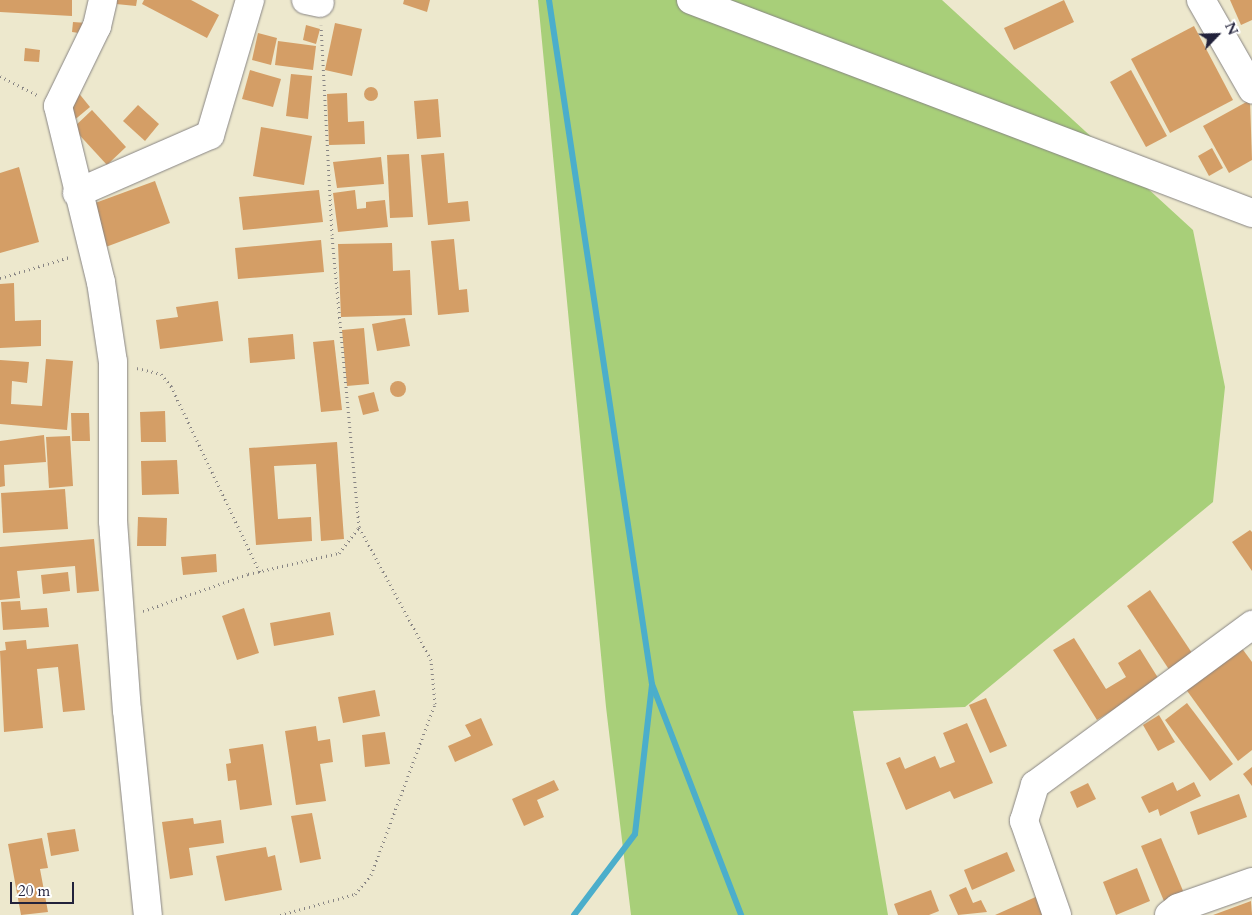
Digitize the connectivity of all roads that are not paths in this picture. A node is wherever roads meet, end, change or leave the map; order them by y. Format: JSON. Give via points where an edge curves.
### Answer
{"nodes":[{"id":1,"x":103,"y":0,"type":"edge"},
{"id":2,"x":250,"y":0,"type":"edge"},
{"id":3,"x":691,"y":0,"type":"edge"},
{"id":4,"x":1202,"y":0,"type":"edge"},
{"id":5,"x":1252,"y":89,"type":"edge"},
{"id":6,"x":77,"y":193,"type":"junction"},
{"id":7,"x":1252,"y":213,"type":"edge"},
{"id":8,"x":1252,"y":625,"type":"edge"},
{"id":9,"x":1252,"y":882,"type":"edge"},
{"id":10,"x":148,"y":915,"type":"edge"},
{"id":11,"x":1056,"y":915,"type":"edge"},
{"id":12,"x":1169,"y":915,"type":"edge"}],
"edges":[{"from":1,"to":6,"type":"street","via":[[97,26],[58,106]]},
{"from":2,"to":6,"type":"street","via":[[210,135]]},
{"from":3,"to":7,"type":"street"},
{"from":4,"to":5,"type":"street"},
{"from":6,"to":10,"type":"street","via":[[101,282],[113,362],[113,521]]},
{"from":8,"to":11,"type":"street","via":[[1035,786],[1024,821]]},
{"from":9,"to":12,"type":"street","via":[[1178,908]]}]}
